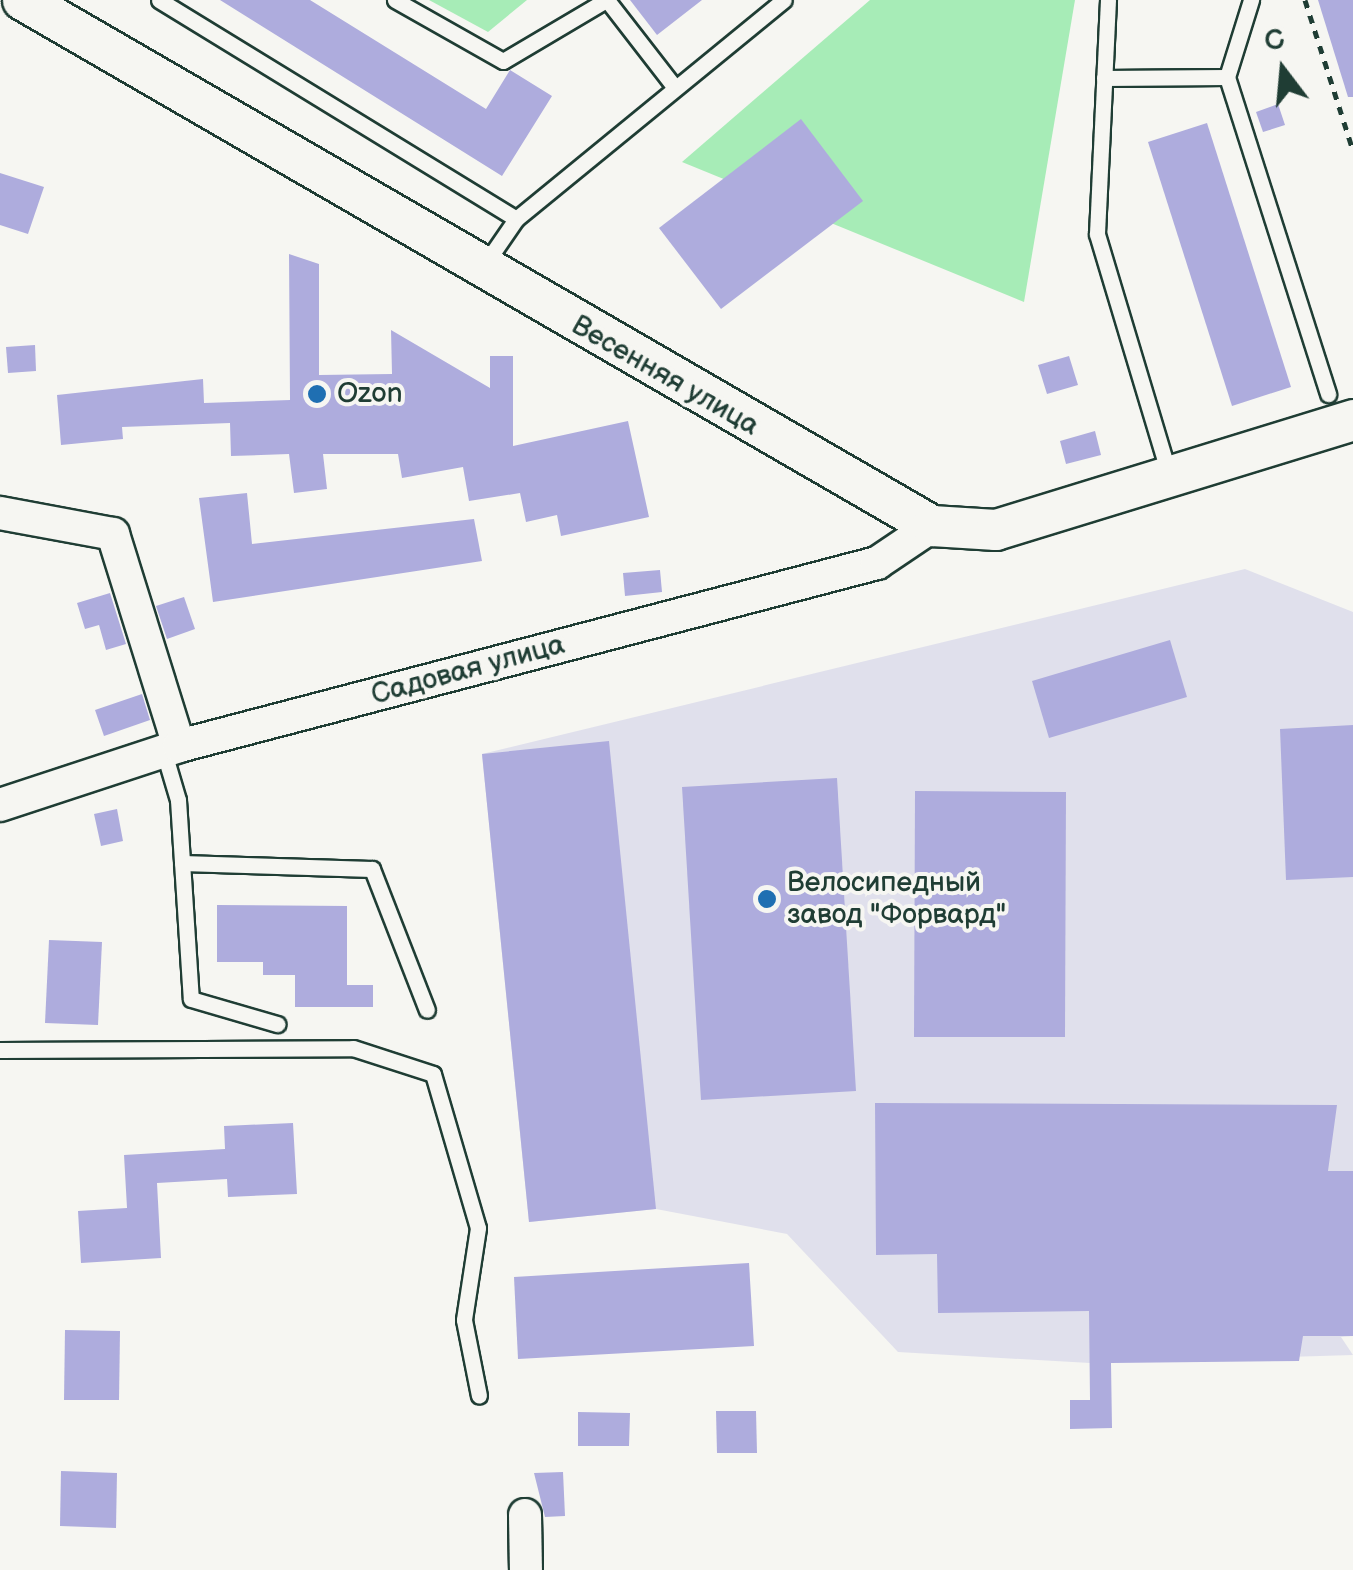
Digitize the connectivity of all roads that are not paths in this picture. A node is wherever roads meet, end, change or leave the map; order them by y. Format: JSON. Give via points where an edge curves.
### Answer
{"nodes":[{"id":1,"x":23,"y":0,"type":"edge"},
{"id":2,"x":159,"y":0,"type":"edge"},
{"id":3,"x":395,"y":0,"type":"edge"},
{"id":4,"x":607,"y":0,"type":"edge"},
{"id":5,"x":784,"y":0,"type":"edge"},
{"id":6,"x":1108,"y":0,"type":"edge"},
{"id":7,"x":1251,"y":0,"type":"edge"},
{"id":8,"x":1227,"y":77,"type":"junction"},
{"id":9,"x":1104,"y":78,"type":"junction"},
{"id":10,"x":673,"y":84,"type":"junction"},
{"id":11,"x":516,"y":219,"type":"junction"},
{"id":12,"x":482,"y":269,"type":"junction"},
{"id":13,"x":1340,"y":407,"type":"edge"},
{"id":14,"x":1170,"y":478,"type":"junction"},
{"id":15,"x":0,"y":513,"type":"edge"},
{"id":16,"x":932,"y":526,"type":"junction"},
{"id":17,"x":172,"y":751,"type":"junction"},
{"id":18,"x":0,"y":808,"type":"edge"},
{"id":19,"x":182,"y":863,"type":"junction"},
{"id":20,"x":427,"y":1010,"type":"dead end"},
{"id":21,"x":277,"y":1024,"type":"dead end"},
{"id":22,"x":0,"y":1050,"type":"edge"},
{"id":23,"x":479,"y":1396,"type":"dead end"},
{"id":24,"x":525,"y":1515,"type":"dead end"},
{"id":25,"x":526,"y":1570,"type":"edge"}],
"edges":[{"from":1,"to":12,"type":"street","name":"Весенняя улица"},
{"from":2,"to":11,"type":"lane"},
{"from":3,"to":4,"type":"lane","via":[[503,61]]},
{"from":4,"to":10,"type":"lane"},
{"from":5,"to":10,"type":"lane"},
{"from":6,"to":9,"type":"lane"},
{"from":7,"to":8,"type":"lane"},
{"from":8,"to":9,"type":"lane"},
{"from":8,"to":13,"type":"lane"},
{"from":9,"to":14,"type":"lane","via":[[1097,234]]},
{"from":10,"to":11,"type":"lane"},
{"from":11,"to":12,"type":"lane"},
{"from":12,"to":16,"type":"street","name":"Весенняя улица"},
{"from":13,"to":14,"type":"street","name":"Весенняя улица"},
{"from":14,"to":16,"type":"street","name":"Весенняя улица","via":[[996,530]]},
{"from":15,"to":17,"type":"street","via":[[113,534]]},
{"from":16,"to":17,"type":"street","name":"Садовая улица","via":[[877,563]]},
{"from":17,"to":18,"type":"street","name":"Садовая улица"},
{"from":17,"to":19,"type":"lane"},
{"from":19,"to":20,"type":"lane","via":[[372,869]]},
{"from":19,"to":21,"type":"lane","via":[[191,999]]},
{"from":22,"to":23,"type":"lane","via":[[352,1048],[434,1074],[478,1228],[464,1320]]},
{"from":24,"to":25,"type":"street"}]}
